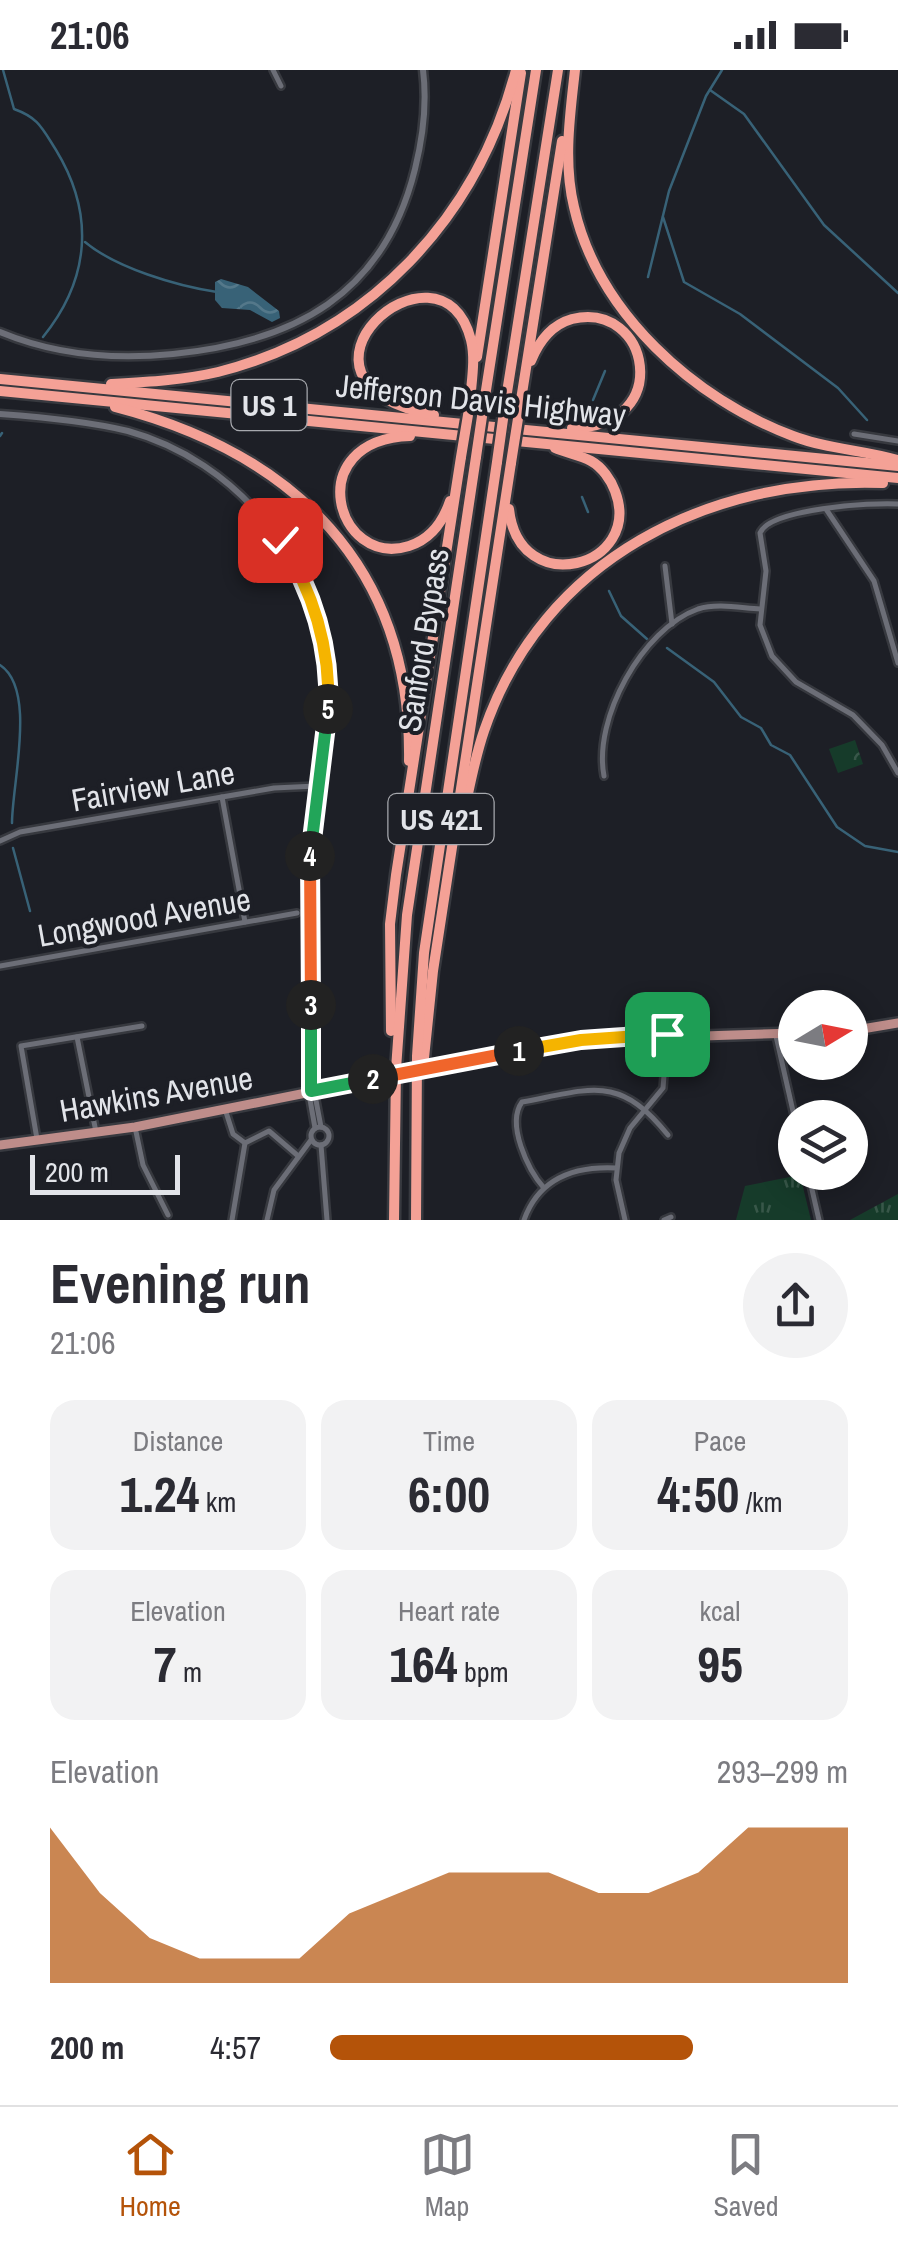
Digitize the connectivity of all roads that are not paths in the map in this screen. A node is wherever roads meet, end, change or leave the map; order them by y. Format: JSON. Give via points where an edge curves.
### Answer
{"nodes":[{"id":1,"x":273,"y":70,"type":"edge"},
{"id":2,"x":423,"y":70,"type":"edge"},
{"id":3,"x":518,"y":70,"type":"edge"},
{"id":4,"x":536,"y":70,"type":"edge"},
{"id":5,"x":558,"y":70,"type":"edge"},
{"id":6,"x":574,"y":70,"type":"edge"},
{"id":7,"x":281,"y":86,"type":"dead end"},
{"id":8,"x":0,"y":332,"type":"edge"},
{"id":9,"x":0,"y":379,"type":"edge"},
{"id":10,"x":0,"y":391,"type":"edge"},
{"id":11,"x":84,"y":393,"type":"junction"},
{"id":12,"x":470,"y":403,"type":"junction"},
{"id":13,"x":520,"y":404,"type":"junction"},
{"id":14,"x":0,"y":414,"type":"edge"},
{"id":15,"x":454,"y":422,"type":"junction"},
{"id":16,"x":552,"y":432,"type":"junction"},
{"id":17,"x":439,"y":434,"type":"junction"},
{"id":18,"x":854,"y":434,"type":"dead end"},
{"id":19,"x":898,"y":441,"type":"edge"},
{"id":20,"x":548,"y":445,"type":"junction"},
{"id":21,"x":461,"y":459,"type":"junction"},
{"id":22,"x":511,"y":463,"type":"junction"},
{"id":23,"x":898,"y":463,"type":"edge"},
{"id":24,"x":898,"y":480,"type":"edge"},
{"id":25,"x":898,"y":504,"type":"edge"},
{"id":26,"x":826,"y":509,"type":"junction"},
{"id":27,"x":664,"y":566,"type":"dead end"},
{"id":28,"x":760,"y":609,"type":"junction"},
{"id":29,"x":672,"y":624,"type":"junction"},
{"id":30,"x":898,"y":663,"type":"edge"},
{"id":31,"x":898,"y":772,"type":"edge"},
{"id":32,"x":604,"y":776,"type":"dead end"},
{"id":33,"x":317,"y":786,"type":"junction"},
{"id":34,"x":222,"y":797,"type":"junction"},
{"id":35,"x":402,"y":832,"type":"junction"},
{"id":36,"x":0,"y":841,"type":"edge"},
{"id":37,"x":445,"y":894,"type":"junction"},
{"id":38,"x":296,"y":913,"type":"dead end"},
{"id":39,"x":245,"y":922,"type":"junction"},
{"id":40,"x":0,"y":966,"type":"edge"},
{"id":41,"x":898,"y":1023,"type":"edge"},
{"id":42,"x":142,"y":1026,"type":"dead end"},
{"id":43,"x":868,"y":1029,"type":"edge"},
{"id":44,"x":776,"y":1033,"type":"joint"},
{"id":45,"x":667,"y":1034,"type":"junction"},
{"id":46,"x":77,"y":1037,"type":"junction"},
{"id":47,"x":311,"y":1091,"type":"junction"},
{"id":48,"x":791,"y":1100,"type":"edge"},
{"id":49,"x":225,"y":1109,"type":"junction"},
{"id":50,"x":647,"y":1110,"type":"junction"},
{"id":51,"x":135,"y":1128,"type":"junction"},
{"id":52,"x":318,"y":1128,"type":"junction"},
{"id":53,"x":96,"y":1134,"type":"junction"},
{"id":54,"x":668,"y":1135,"type":"dead end"},
{"id":55,"x":312,"y":1140,"type":"junction"},
{"id":56,"x":37,"y":1141,"type":"junction"},
{"id":57,"x":394,"y":1142,"type":"junction"},
{"id":58,"x":245,"y":1143,"type":"junction"},
{"id":59,"x":0,"y":1144,"type":"edge"},
{"id":60,"x":321,"y":1146,"type":"junction"},
{"id":61,"x":297,"y":1156,"type":"junction"},
{"id":62,"x":616,"y":1168,"type":"junction"},
{"id":63,"x":416,"y":1179,"type":"junction"},
{"id":64,"x":544,"y":1188,"type":"junction"},
{"id":65,"x":812,"y":1190,"type":"edge"},
{"id":66,"x":168,"y":1214,"type":"dead end"},
{"id":67,"x":232,"y":1220,"type":"edge"},
{"id":68,"x":268,"y":1220,"type":"edge"},
{"id":69,"x":327,"y":1220,"type":"edge"},
{"id":70,"x":394,"y":1220,"type":"edge"},
{"id":71,"x":416,"y":1220,"type":"edge"},
{"id":72,"x":524,"y":1220,"type":"edge"},
{"id":73,"x":625,"y":1220,"type":"edge"},
{"id":74,"x":819,"y":1220,"type":"edge"}],
"edges":[{"from":1,"to":7,"type":"street"},
{"from":2,"to":8,"type":"street","via":[[418,157],[392,233],[350,287],[318,313],[244,344],[138,358],[40,347]]},
{"from":3,"to":11,"type":"highway","via":[[460,202],[373,297],[318,333],[248,364]]},
{"from":3,"to":12,"type":"highway"},
{"from":4,"to":57,"type":"highway","name":"Sanford Bypass","number":"US 421","bridge":true,"via":[[407,915]]},
{"from":5,"to":63,"type":"highway","name":"Sanford Bypass","number":"US 421","bridge":true,"via":[[428,912]]},
{"from":6,"to":13,"type":"highway"},
{"from":6,"to":23,"type":"highway","via":[[568,153],[573,206],[596,268],[638,328],[750,418],[797,438]]},
{"from":9,"to":11,"type":"highway","name":"Jefferson Davis Highway","number":"US 1"},
{"from":10,"to":11,"type":"highway","name":"Jefferson Davis Highway","number":"US 1"},
{"from":11,"to":15,"type":"highway","name":"Jefferson Davis Highway","number":"US 1"},
{"from":11,"to":17,"type":"highway","name":"Jefferson Davis Highway","number":"US 1"},
{"from":11,"to":35,"type":"highway","via":[[240,453],[292,490],[341,543],[375,598],[400,669],[409,742]]},
{"from":12,"to":15,"type":"highway","via":[[470,338],[451,310],[414,298],[388,306],[374,319],[362,350],[370,387],[384,401]]},
{"from":12,"to":21,"type":"highway","bridge":true},
{"from":13,"to":16,"type":"highway","via":[[532,357],[554,327],[590,317],[617,326],[640,368],[632,405],[596,426]]},
{"from":13,"to":22,"type":"highway","bridge":true},
{"from":14,"to":33,"type":"street","via":[[154,440],[213,471],[260,514],[302,578],[321,635],[328,694]]},
{"from":15,"to":16,"type":"highway","name":"Jefferson Davis Highway","number":"US 1"},
{"from":16,"to":23,"type":"highway","name":"Jefferson Davis Highway","number":"US 1"},
{"from":17,"to":20,"type":"highway","name":"Jefferson Davis Highway","number":"US 1"},
{"from":17,"to":21,"type":"highway","via":[[388,437],[353,454],[340,484],[344,517],[353,529],[388,548],[416,544],[440,524]]},
{"from":18,"to":19,"type":"street"},
{"from":20,"to":22,"type":"highway","via":[[591,461],[616,494],[616,530],[588,560],[559,565],[521,546],[510,526]]},
{"from":20,"to":24,"type":"highway","name":"Jefferson Davis Highway","number":"US 1"},
{"from":21,"to":35,"type":"highway"},
{"from":22,"to":37,"type":"highway"},
{"from":24,"to":37,"type":"highway","via":[[813,482],[746,494],[693,512],[604,564],[552,614],[509,676],[484,730]]},
{"from":25,"to":26,"type":"street"},
{"from":26,"to":28,"type":"street","via":[[769,521],[760,533],[766,571]]},
{"from":26,"to":30,"type":"street","via":[[874,580]]},
{"from":27,"to":29,"type":"street"},
{"from":28,"to":29,"type":"street","via":[[711,606]]},
{"from":28,"to":31,"type":"street","via":[[766,645],[783,672],[853,714]]},
{"from":29,"to":32,"type":"street","via":[[621,685],[606,734]]},
{"from":33,"to":34,"type":"street","name":"Fairview Lane"},
{"from":33,"to":47,"type":"street","via":[[310,838]]},
{"from":34,"to":36,"type":"street","name":"Fairview Lane"},
{"from":34,"to":39,"type":"street"},
{"from":35,"to":57,"type":"highway","via":[[390,941]]},
{"from":37,"to":63,"type":"highway"},
{"from":38,"to":39,"type":"street","name":"Longwood Avenue"},
{"from":39,"to":40,"type":"street","name":"Longwood Avenue"},
{"from":41,"to":43,"type":"main road"},
{"from":42,"to":46,"type":"street"},
{"from":44,"to":45,"type":"main road","name":"Hawkins Avenue"},
{"from":44,"to":48,"type":"street"},
{"from":45,"to":47,"type":"main road","name":"Hawkins Avenue","bridge":true,"via":[[581,1040]]},
{"from":45,"to":50,"type":"street","via":[[663,1088]]},
{"from":46,"to":53,"type":"street"},
{"from":46,"to":56,"type":"street","via":[[20,1046]]},
{"from":47,"to":49,"type":"main road","name":"Hawkins Avenue"},
{"from":47,"to":52,"type":"street"},
{"from":49,"to":51,"type":"main road","name":"Hawkins Avenue"},
{"from":49,"to":58,"type":"street","via":[[233,1134]]},
{"from":50,"to":54,"type":"street"},
{"from":50,"to":62,"type":"street","via":[[624,1138]]},
{"from":50,"to":64,"type":"street","via":[[606,1090],[520,1104],[524,1160]]},
{"from":51,"to":53,"type":"main road","name":"Hawkins Avenue"},
{"from":51,"to":66,"type":"street","via":[[143,1166]]},
{"from":52,"to":55,"type":"street"},
{"from":52,"to":60,"type":"street","via":[[330,1137]]},
{"from":53,"to":56,"type":"main road","name":"Hawkins Avenue"},
{"from":55,"to":60,"type":"street"},
{"from":55,"to":61,"type":"street"},
{"from":56,"to":59,"type":"main road","name":"Hawkins Avenue"},
{"from":57,"to":70,"type":"highway","name":"Sanford Bypass","number":"US 421"},
{"from":58,"to":61,"type":"street","via":[[269,1131]]},
{"from":58,"to":67,"type":"street"},
{"from":60,"to":69,"type":"street"},
{"from":61,"to":68,"type":"street","via":[[274,1190]]},
{"from":62,"to":64,"type":"street","via":[[582,1168]]},
{"from":62,"to":73,"type":"street"},
{"from":63,"to":71,"type":"highway","name":"Sanford Bypass","number":"US 421"},
{"from":64,"to":72,"type":"street"},
{"from":65,"to":74,"type":"street"}]}
